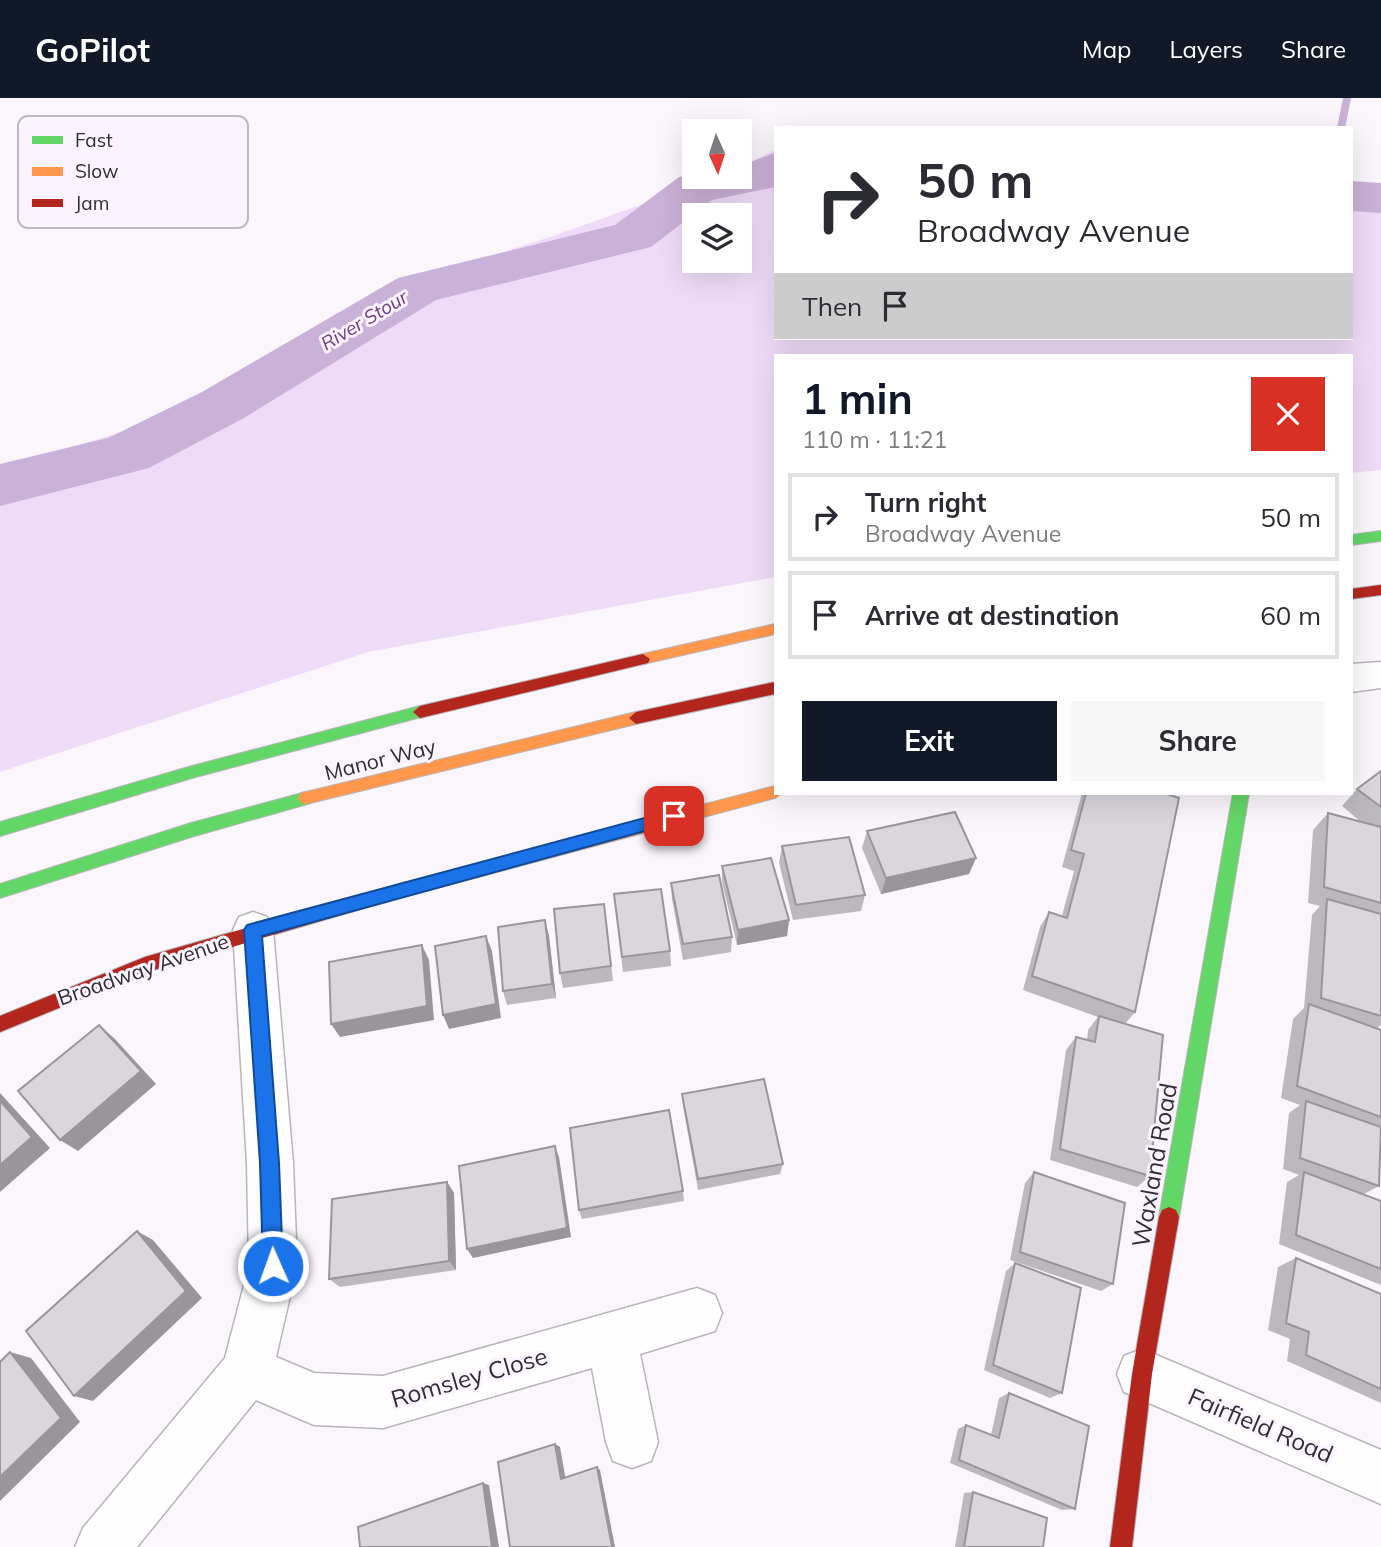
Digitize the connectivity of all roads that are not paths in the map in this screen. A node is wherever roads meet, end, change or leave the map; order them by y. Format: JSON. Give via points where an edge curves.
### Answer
{"nodes":[{"id":1,"x":1381,"y":536,"type":"edge"},
{"id":2,"x":1353,"y":540,"type":"edge"},
{"id":3,"x":1381,"y":590,"type":"edge"},
{"id":4,"x":1353,"y":594,"type":"edge"},
{"id":5,"x":774,"y":629,"type":"edge"},
{"id":6,"x":1381,"y":675,"type":"edge"},
{"id":7,"x":1353,"y":678,"type":"edge"},
{"id":8,"x":774,"y":688,"type":"edge"},
{"id":9,"x":774,"y":792,"type":"edge"},
{"id":10,"x":1241,"y":795,"type":"edge"},
{"id":11,"x":0,"y":829,"type":"edge"},
{"id":12,"x":0,"y":891,"type":"edge"},
{"id":13,"x":253,"y":930,"type":"junction"},
{"id":14,"x":0,"y":1024,"type":"edge"},
{"id":15,"x":697,"y":1313,"type":"dead end"},
{"id":16,"x":611,"y":1338,"type":"junction"},
{"id":17,"x":247,"y":1371,"type":"junction"},
{"id":18,"x":1142,"y":1374,"type":"junction"},
{"id":19,"x":632,"y":1442,"type":"dead end"},
{"id":20,"x":1381,"y":1477,"type":"edge"},
{"id":21,"x":102,"y":1547,"type":"edge"},
{"id":22,"x":1121,"y":1547,"type":"edge"}],
"edges":[{"from":1,"to":2,"type":"main road"},
{"from":3,"to":4,"type":"main road"},
{"from":5,"to":11,"type":"main road","name":"Manor Way","via":[[356,726]]},
{"from":6,"to":7,"type":"street"},
{"from":8,"to":12,"type":"main road","name":"Manor Way","via":[[597,726],[366,784],[109,853]]},
{"from":9,"to":13,"type":"main road","name":"Broadway Avenue"},
{"from":10,"to":18,"type":"main road","name":"Waxland Road"},
{"from":13,"to":14,"type":"main road","name":"Broadway Avenue","via":[[121,972]]},
{"from":13,"to":17,"type":"street","via":[[273,1266]]},
{"from":15,"to":16,"type":"street","name":"Romsley Close"},
{"from":16,"to":17,"type":"street","name":"Romsley Close","via":[[383,1402],[314,1399]]},
{"from":16,"to":19,"type":"street"},
{"from":17,"to":21,"type":"street"},
{"from":18,"to":20,"type":"street","name":"Fairfield Road"},
{"from":18,"to":22,"type":"main road","name":"Waxland Road"}]}
